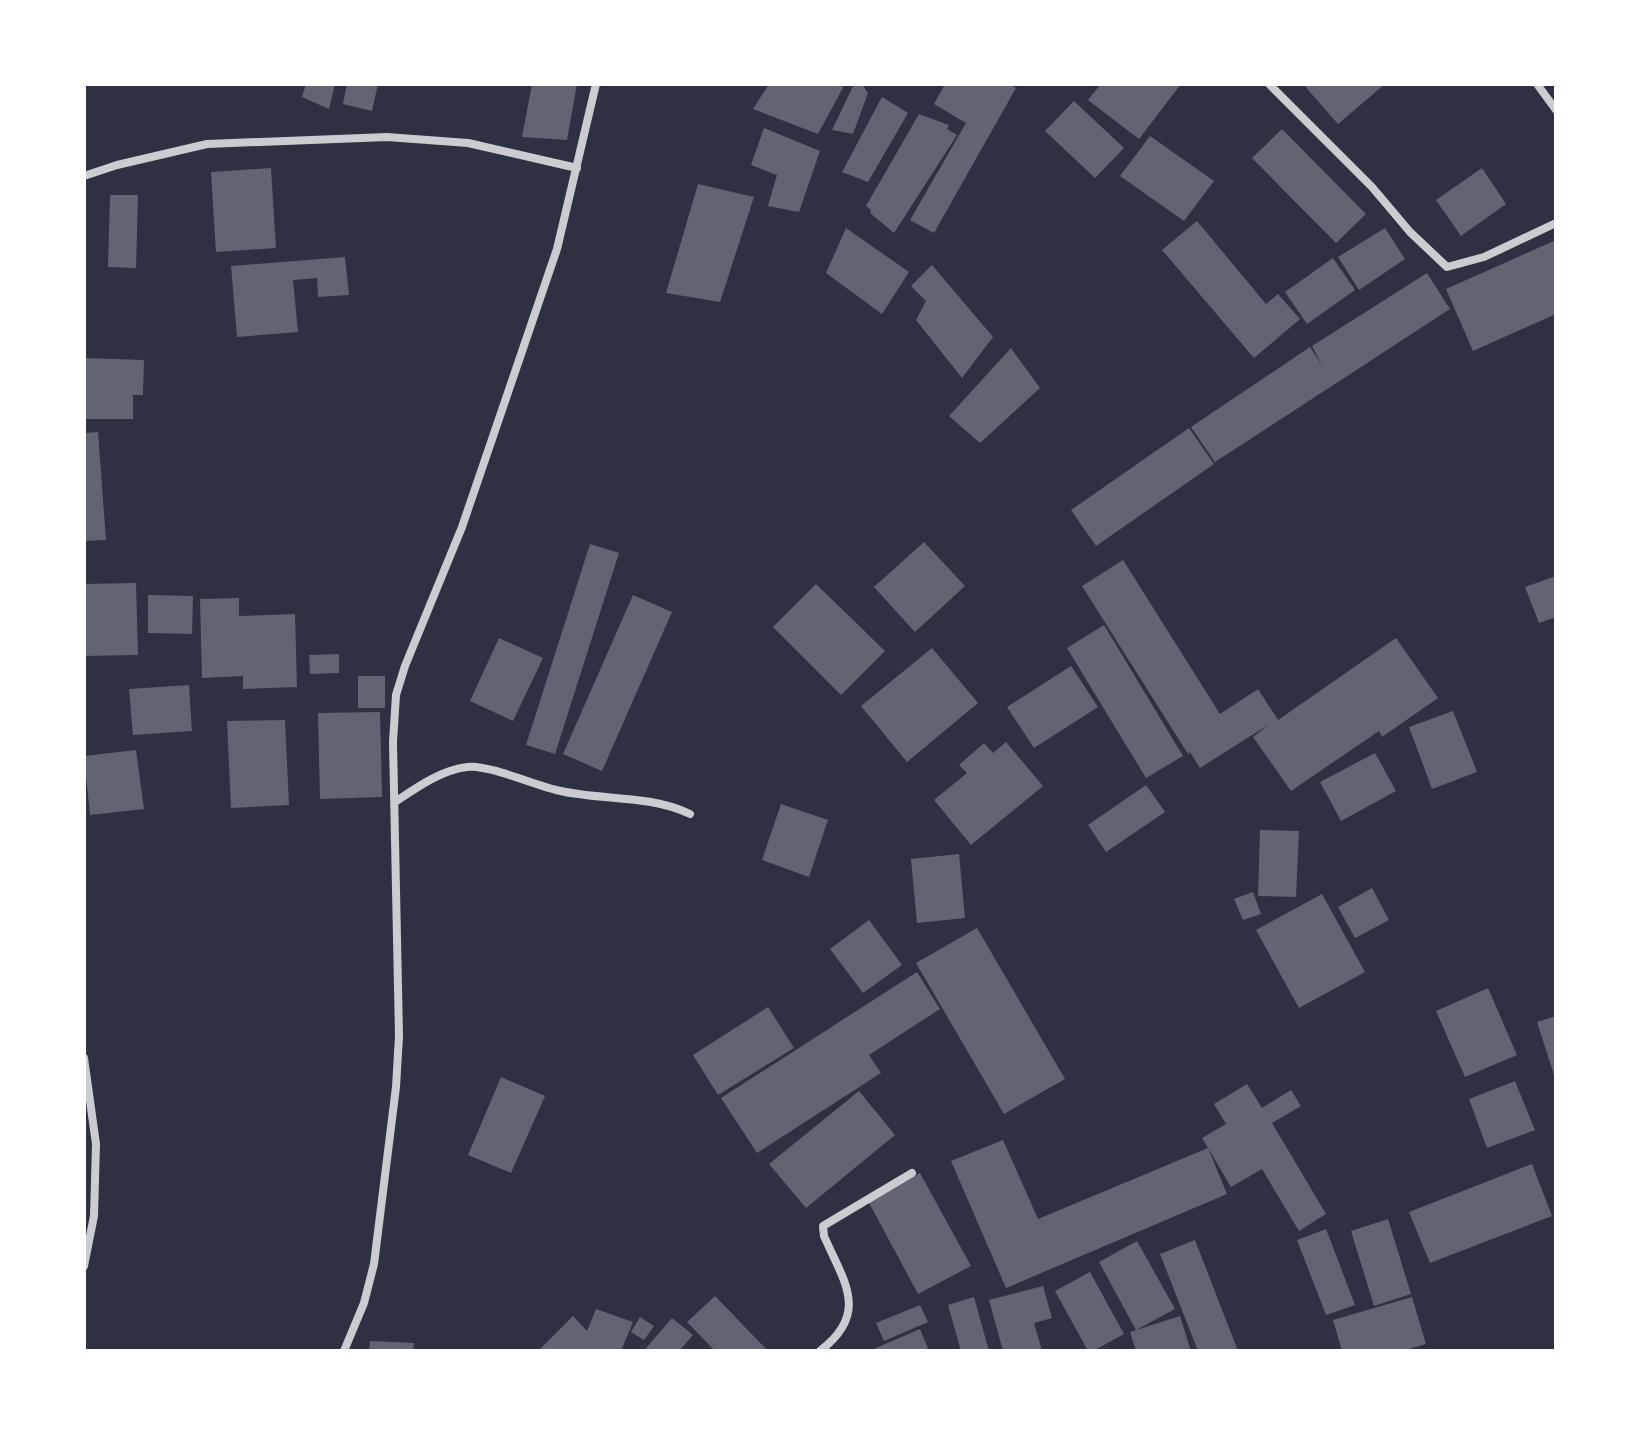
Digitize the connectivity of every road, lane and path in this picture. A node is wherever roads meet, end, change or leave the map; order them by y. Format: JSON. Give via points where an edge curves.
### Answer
{"nodes":[{"id":1,"x":596,"y":84,"type":"edge"},
{"id":2,"x":1269,"y":84,"type":"edge"},
{"id":3,"x":1537,"y":84,"type":"edge"},
{"id":4,"x":1556,"y":110,"type":"edge"},
{"id":5,"x":577,"y":168,"type":"junction"},
{"id":6,"x":84,"y":176,"type":"edge"},
{"id":7,"x":1556,"y":223,"type":"edge"},
{"id":8,"x":395,"y":802,"type":"junction"},
{"id":9,"x":690,"y":814,"type":"dead end"},
{"id":10,"x":84,"y":1058,"type":"edge"},
{"id":11,"x":912,"y":1173,"type":"dead end"},
{"id":12,"x":84,"y":1266,"type":"edge"},
{"id":13,"x":344,"y":1351,"type":"edge"},
{"id":14,"x":820,"y":1351,"type":"edge"}],
"edges":[{"from":1,"to":5,"type":"street"},
{"from":2,"to":7,"type":"street","via":[[1447,267],[1484,257]]},
{"from":3,"to":4,"type":"street"},
{"from":5,"to":6,"type":"street","via":[[468,143],[387,137],[207,144]]},
{"from":5,"to":8,"type":"street","via":[[557,249],[462,527],[396,695]]},
{"from":8,"to":9,"type":"street","via":[[422,784],[469,766],[580,795],[655,801]]},
{"from":8,"to":13,"type":"street","via":[[396,1087],[374,1264]]},
{"from":10,"to":12,"type":"street","via":[[96,1144],[94,1216]]},
{"from":11,"to":14,"type":"street","via":[[823,1226],[849,1298],[849,1312],[843,1329]]}]}
